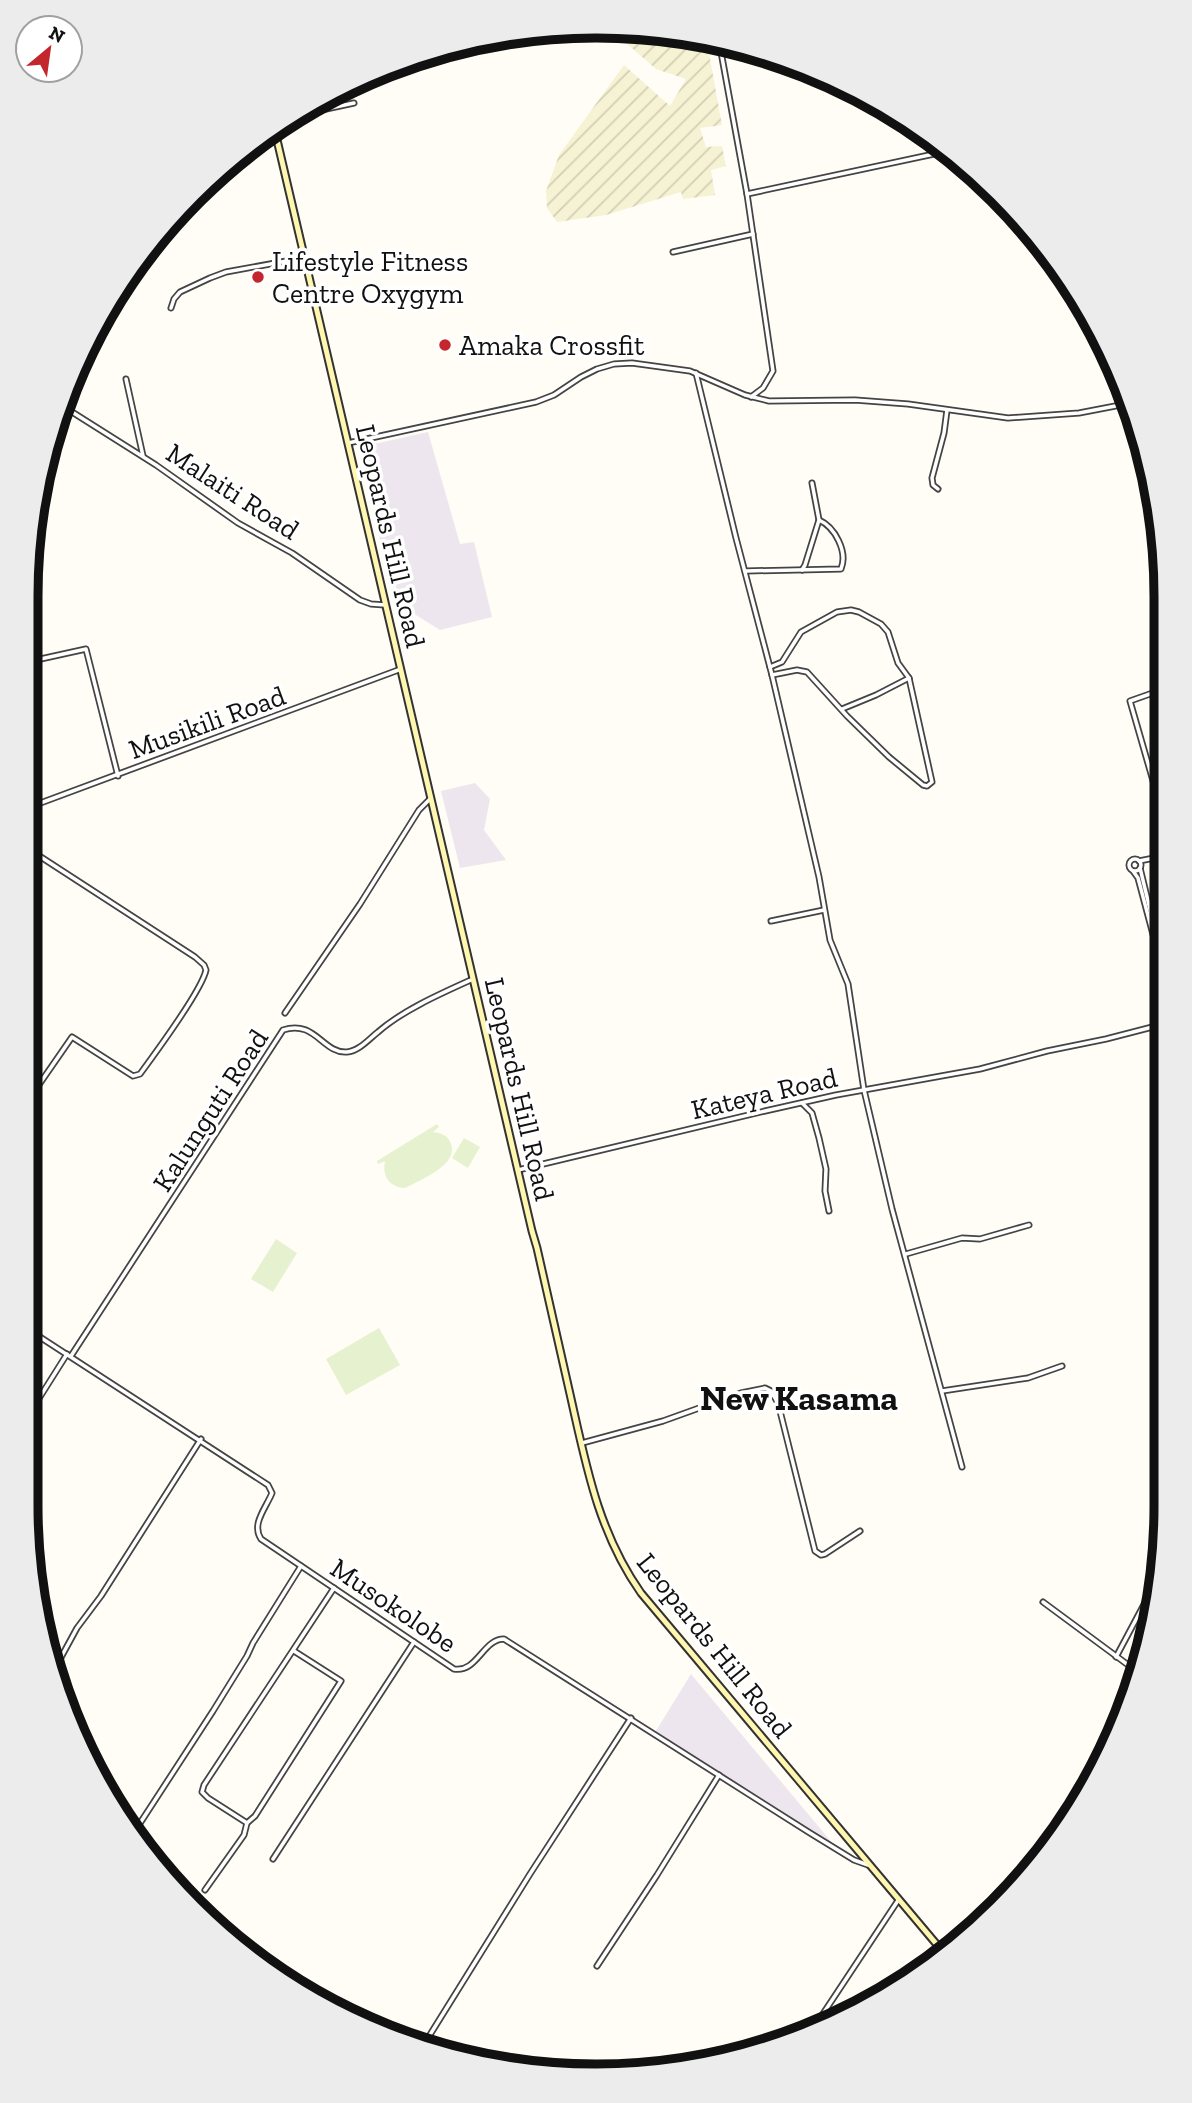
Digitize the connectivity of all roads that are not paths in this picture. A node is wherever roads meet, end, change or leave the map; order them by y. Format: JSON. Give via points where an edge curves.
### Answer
{"nodes":[{"id":1,"x":721,"y":53,"type":"edge"},
{"id":2,"x":354,"y":103,"type":"dead end"},
{"id":3,"x":323,"y":110,"type":"edge"},
{"id":4,"x":277,"y":139,"type":"edge"},
{"id":5,"x":935,"y":154,"type":"edge"},
{"id":6,"x":747,"y":194,"type":"junction"},
{"id":7,"x":753,"y":234,"type":"junction"},
{"id":8,"x":673,"y":252,"type":"dead end"},
{"id":9,"x":305,"y":257,"type":"junction"},
{"id":10,"x":171,"y":308,"type":"dead end"},
{"id":11,"x":696,"y":373,"type":"junction"},
{"id":12,"x":126,"y":379,"type":"dead end"},
{"id":13,"x":751,"y":397,"type":"junction"},
{"id":14,"x":1119,"y":405,"type":"edge"},
{"id":15,"x":947,"y":410,"type":"junction"},
{"id":16,"x":70,"y":411,"type":"edge"},
{"id":17,"x":348,"y":443,"type":"junction"},
{"id":18,"x":143,"y":456,"type":"junction"},
{"id":19,"x":812,"y":482,"type":"dead end"},
{"id":20,"x":938,"y":489,"type":"dead end"},
{"id":21,"x":819,"y":520,"type":"junction"},
{"id":22,"x":802,"y":570,"type":"junction"},
{"id":23,"x":746,"y":571,"type":"junction"},
{"id":24,"x":385,"y":605,"type":"junction"},
{"id":25,"x":38,"y":660,"type":"edge"},
{"id":26,"x":770,"y":667,"type":"junction"},
{"id":27,"x":401,"y":669,"type":"junction"},
{"id":28,"x":772,"y":675,"type":"junction"},
{"id":29,"x":909,"y":678,"type":"junction"},
{"id":30,"x":1154,"y":693,"type":"edge"},
{"id":31,"x":842,"y":709,"type":"junction"},
{"id":32,"x":118,"y":776,"type":"junction"},
{"id":33,"x":1154,"y":783,"type":"edge"},
{"id":34,"x":431,"y":798,"type":"junction"},
{"id":35,"x":38,"y":804,"type":"edge"},
{"id":36,"x":38,"y":855,"type":"edge"},
{"id":37,"x":1154,"y":858,"type":"edge"},
{"id":38,"x":1139,"y":861,"type":"junction"},
{"id":39,"x":1140,"y":868,"type":"junction"},
{"id":40,"x":1133,"y":871,"type":"junction"},
{"id":41,"x":824,"y":909,"type":"junction"},
{"id":42,"x":771,"y":921,"type":"dead end"},
{"id":43,"x":1154,"y":926,"type":"edge"},
{"id":44,"x":1154,"y":941,"type":"edge"},
{"id":45,"x":473,"y":979,"type":"junction"},
{"id":46,"x":285,"y":1013,"type":"dead end"},
{"id":47,"x":1154,"y":1027,"type":"edge"},
{"id":48,"x":38,"y":1086,"type":"edge"},
{"id":49,"x":864,"y":1090,"type":"junction"},
{"id":50,"x":802,"y":1103,"type":"junction"},
{"id":51,"x":518,"y":1170,"type":"junction"},
{"id":52,"x":829,"y":1211,"type":"dead end"},
{"id":53,"x":1029,"y":1225,"type":"dead end"},
{"id":54,"x":906,"y":1254,"type":"junction"},
{"id":55,"x":38,"y":1336,"type":"edge"},
{"id":56,"x":69,"y":1355,"type":"junction"},
{"id":57,"x":1062,"y":1366,"type":"dead end"},
{"id":58,"x":942,"y":1391,"type":"junction"},
{"id":59,"x":38,"y":1401,"type":"edge"},
{"id":60,"x":201,"y":1439,"type":"junction"},
{"id":61,"x":582,"y":1443,"type":"junction"},
{"id":62,"x":962,"y":1466,"type":"dead end"},
{"id":63,"x":860,"y":1531,"type":"dead end"},
{"id":64,"x":301,"y":1566,"type":"junction"},
{"id":65,"x":334,"y":1588,"type":"junction"},
{"id":66,"x":1043,"y":1602,"type":"dead end"},
{"id":67,"x":1145,"y":1602,"type":"edge"},
{"id":68,"x":414,"y":1642,"type":"junction"},
{"id":69,"x":294,"y":1651,"type":"junction"},
{"id":70,"x":1116,"y":1657,"type":"junction"},
{"id":71,"x":60,"y":1660,"type":"edge"},
{"id":72,"x":1130,"y":1667,"type":"edge"},
{"id":73,"x":631,"y":1718,"type":"junction"},
{"id":74,"x":719,"y":1775,"type":"junction"},
{"id":75,"x":247,"y":1823,"type":"junction"},
{"id":76,"x":138,"y":1826,"type":"edge"},
{"id":77,"x":272,"y":1859,"type":"dead end"},
{"id":78,"x":870,"y":1865,"type":"junction"},
{"id":79,"x":205,"y":1891,"type":"dead end"},
{"id":80,"x":899,"y":1899,"type":"junction"},
{"id":81,"x":939,"y":1946,"type":"edge"},
{"id":82,"x":597,"y":1966,"type":"dead end"},
{"id":83,"x":820,"y":2017,"type":"edge"},
{"id":84,"x":428,"y":2038,"type":"edge"}],
"edges":[{"from":1,"to":6,"type":"street"},
{"from":2,"to":3,"type":"street"},
{"from":4,"to":9,"type":"main road","name":"Leopards Hill Road"},
{"from":5,"to":6,"type":"street"},
{"from":6,"to":7,"type":"street"},
{"from":7,"to":8,"type":"street"},
{"from":7,"to":13,"type":"street","via":[[773,372]]},
{"from":9,"to":10,"type":"street","via":[[210,278],[180,292]]},
{"from":9,"to":17,"type":"main road","name":"Leopards Hill Road"},
{"from":11,"to":13,"type":"street"},
{"from":11,"to":17,"type":"street","via":[[643,363],[614,364],[536,402]]},
{"from":11,"to":23,"type":"street"},
{"from":12,"to":18,"type":"street"},
{"from":13,"to":15,"type":"street","via":[[855,400]]},
{"from":14,"to":15,"type":"street","via":[[1028,417]]},
{"from":15,"to":20,"type":"street","via":[[932,478]]},
{"from":16,"to":18,"type":"street","name":"Malaiti Road"},
{"from":17,"to":24,"type":"main road","name":"Leopards Hill Road"},
{"from":18,"to":24,"type":"street","name":"Malaiti Road","via":[[227,516],[285,548],[360,600]]},
{"from":19,"to":21,"type":"street"},
{"from":21,"to":22,"type":"street"},
{"from":21,"to":22,"type":"street","via":[[831,527],[838,540],[842,566],[839,570]]},
{"from":22,"to":23,"type":"street"},
{"from":23,"to":26,"type":"street"},
{"from":24,"to":27,"type":"main road","name":"Leopards Hill Road"},
{"from":25,"to":32,"type":"street","via":[[86,649]]},
{"from":26,"to":28,"type":"street"},
{"from":26,"to":29,"type":"street","via":[[782,662],[805,629],[851,610],[872,618],[888,632],[898,663]]},
{"from":27,"to":32,"type":"street","name":"Musikili Road"},
{"from":27,"to":34,"type":"main road","name":"Leopards Hill Road"},
{"from":28,"to":31,"type":"street","via":[[807,672]]},
{"from":28,"to":41,"type":"street"},
{"from":29,"to":31,"type":"street"},
{"from":29,"to":31,"type":"street","via":[[932,782],[927,786],[889,757]]},
{"from":30,"to":33,"type":"street","via":[[1130,701]]},
{"from":32,"to":35,"type":"street","name":"Musikili Road"},
{"from":34,"to":45,"type":"main road","name":"Leopards Hill Road"},
{"from":34,"to":46,"type":"street"},
{"from":36,"to":48,"type":"street","via":[[195,957],[206,970],[140,1074],[132,1076],[72,1037]]},
{"from":37,"to":38,"type":"street"},
{"from":38,"to":39,"type":"street"},
{"from":38,"to":40,"type":"street","via":[[1130,861]]},
{"from":39,"to":40,"type":"street"},
{"from":39,"to":43,"type":"street"},
{"from":40,"to":44,"type":"street"},
{"from":41,"to":42,"type":"street"},
{"from":41,"to":49,"type":"street","via":[[833,949],[848,984]]},
{"from":45,"to":51,"type":"main road","name":"Leopards Hill Road"},
{"from":45,"to":56,"type":"street","name":"Kalunguti Road","via":[[391,1022],[351,1052],[338,1051],[300,1028],[284,1030]]},
{"from":47,"to":49,"type":"street","name":"Kateya Road","via":[[980,1069]]},
{"from":49,"to":50,"type":"street","name":"Kateya Road"},
{"from":49,"to":54,"type":"street"},
{"from":50,"to":51,"type":"street","name":"Kateya Road"},
{"from":50,"to":52,"type":"street","via":[[812,1113],[819,1139]]},
{"from":51,"to":61,"type":"main road","name":"Leopards Hill Road"},
{"from":53,"to":54,"type":"street"},
{"from":54,"to":58,"type":"street"},
{"from":55,"to":56,"type":"street","name":"Musokolobe"},
{"from":56,"to":59,"type":"street"},
{"from":56,"to":60,"type":"street","name":"Musokolobe"},
{"from":57,"to":58,"type":"street","via":[[1028,1378]]},
{"from":58,"to":62,"type":"street"},
{"from":60,"to":64,"type":"street","name":"Musokolobe","via":[[268,1485],[272,1493],[259,1519],[258,1535]]},
{"from":60,"to":71,"type":"street"},
{"from":61,"to":63,"type":"street","via":[[765,1388],[778,1403],[816,1551],[825,1554]]},
{"from":61,"to":78,"type":"main road","name":"Leopards Hill Road","via":[[597,1507],[630,1577]]},
{"from":64,"to":65,"type":"street","name":"Musokolobe"},
{"from":64,"to":76,"type":"street"},
{"from":65,"to":68,"type":"street","name":"Musokolobe"},
{"from":65,"to":69,"type":"street"},
{"from":66,"to":70,"type":"street"},
{"from":67,"to":70,"type":"street"},
{"from":68,"to":73,"type":"street","name":"Musokolobe","via":[[460,1670],[492,1642],[504,1639]]},
{"from":68,"to":77,"type":"street"},
{"from":69,"to":75,"type":"street","via":[[202,1791]]},
{"from":69,"to":75,"type":"street","via":[[341,1681]]},
{"from":70,"to":72,"type":"street"},
{"from":73,"to":74,"type":"street","name":"Musokolobe"},
{"from":73,"to":84,"type":"street"},
{"from":74,"to":78,"type":"street","name":"Musokolobe","via":[[854,1860]]},
{"from":74,"to":82,"type":"street"},
{"from":75,"to":79,"type":"street","via":[[244,1835]]},
{"from":78,"to":80,"type":"main road","name":"Leopards Hill Road"},
{"from":80,"to":81,"type":"main road","name":"Leopards Hill Road"},
{"from":80,"to":83,"type":"street"}]}
